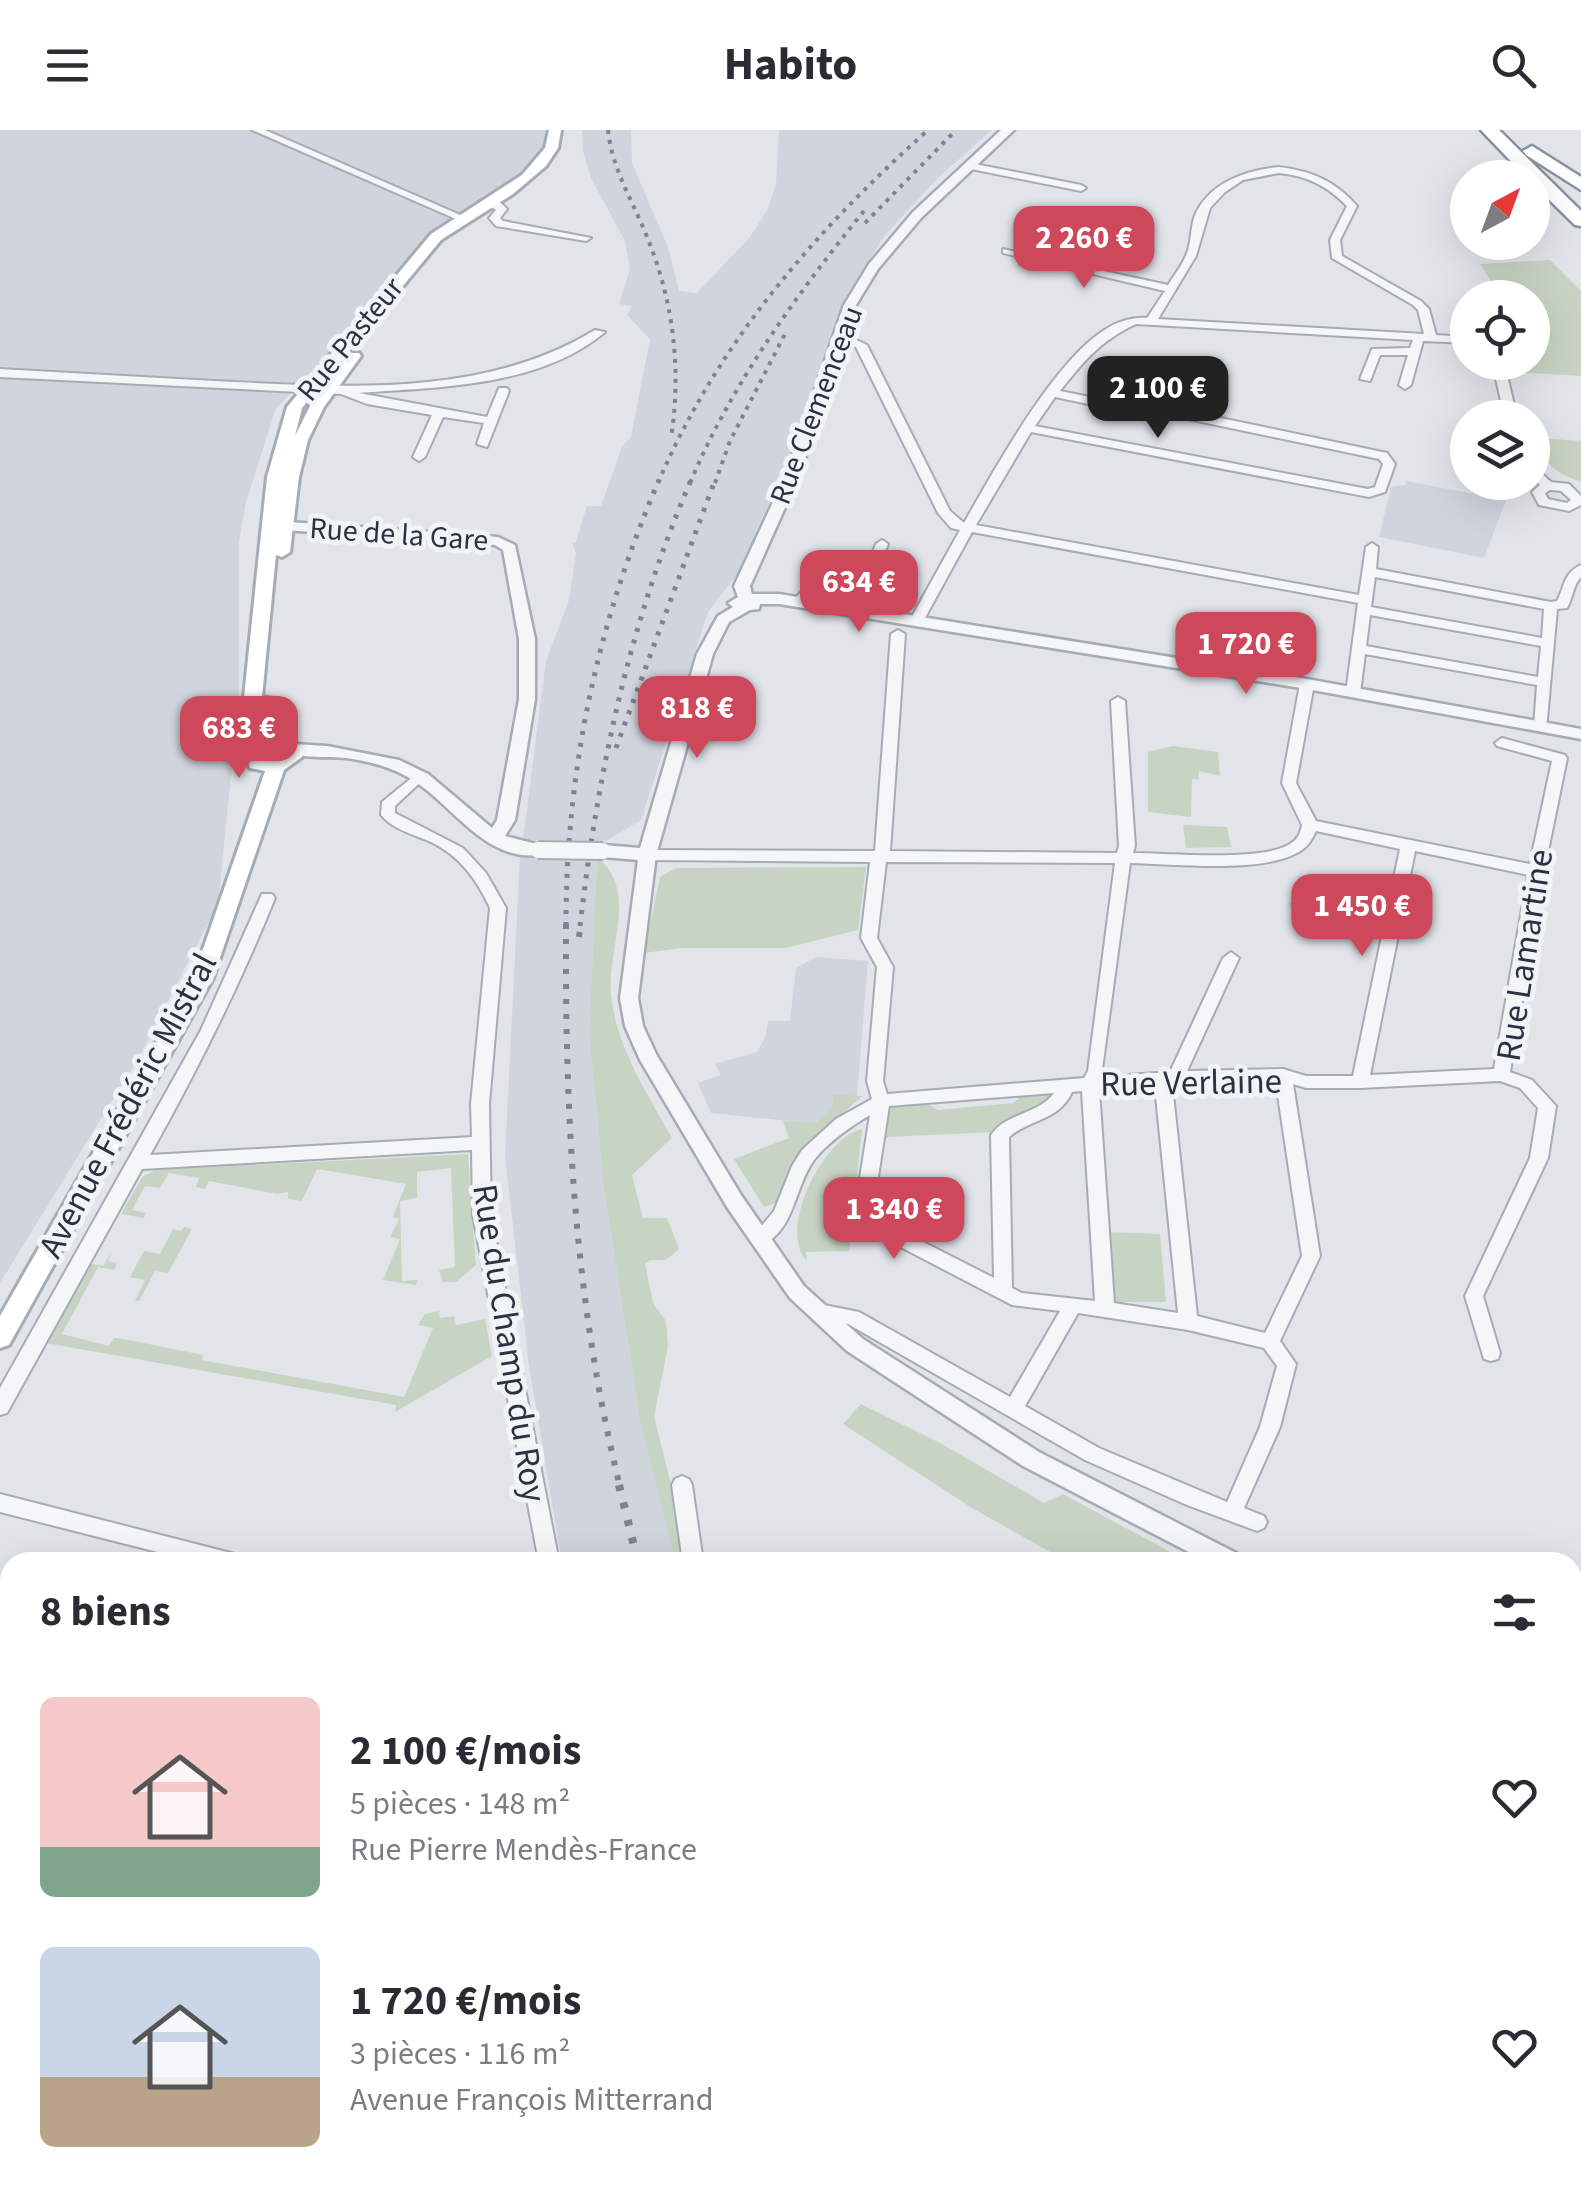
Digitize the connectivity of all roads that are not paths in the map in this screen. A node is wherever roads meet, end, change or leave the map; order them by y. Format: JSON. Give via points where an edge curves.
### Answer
{"nodes":[{"id":1,"x":555,"y":130,"type":"edge"},
{"id":2,"x":1008,"y":130,"type":"edge"},
{"id":3,"x":1489,"y":130,"type":"edge"},
{"id":4,"x":1508,"y":130,"type":"edge"},
{"id":5,"x":266,"y":131,"type":"edge"},
{"id":6,"x":970,"y":166,"type":"junction"},
{"id":7,"x":1581,"y":175,"type":"edge"},
{"id":8,"x":1581,"y":186,"type":"edge"},
{"id":9,"x":1081,"y":188,"type":"dead end"},
{"id":10,"x":491,"y":202,"type":"junction"},
{"id":11,"x":460,"y":217,"type":"junction"},
{"id":12,"x":1581,"y":222,"type":"edge"},
{"id":13,"x":586,"y":238,"type":"dead end"},
{"id":14,"x":1007,"y":251,"type":"dead end"},
{"id":15,"x":1170,"y":289,"type":"junction"},
{"id":16,"x":1150,"y":322,"type":"junction"},
{"id":17,"x":599,"y":332,"type":"dead end"},
{"id":18,"x":838,"y":335,"type":"junction"},
{"id":19,"x":1425,"y":337,"type":"junction"},
{"id":20,"x":1450,"y":339,"type":"edge"},
{"id":21,"x":1415,"y":352,"type":"junction"},
{"id":22,"x":0,"y":373,"type":"edge"},
{"id":23,"x":1366,"y":378,"type":"dead end"},
{"id":24,"x":1405,"y":385,"type":"dead end"},
{"id":25,"x":308,"y":390,"type":"junction"},
{"id":26,"x":336,"y":391,"type":"junction"},
{"id":27,"x":504,"y":392,"type":"dead end"},
{"id":28,"x":1052,"y":394,"type":"junction"},
{"id":29,"x":439,"y":414,"type":"junction"},
{"id":30,"x":490,"y":421,"type":"junction"},
{"id":31,"x":1024,"y":432,"type":"junction"},
{"id":32,"x":483,"y":444,"type":"dead end"},
{"id":33,"x":419,"y":457,"type":"dead end"},
{"id":34,"x":1286,"y":488,"type":"dead end"},
{"id":35,"x":278,"y":520,"type":"junction"},
{"id":36,"x":970,"y":528,"type":"junction"},
{"id":37,"x":882,"y":544,"type":"dead end"},
{"id":38,"x":1372,"y":548,"type":"dead end"},
{"id":39,"x":1581,"y":569,"type":"edge"},
{"id":40,"x":1369,"y":572,"type":"junction"},
{"id":41,"x":749,"y":603,"type":"junction"},
{"id":42,"x":799,"y":603,"type":"junction"},
{"id":43,"x":1365,"y":605,"type":"junction"},
{"id":44,"x":1550,"y":606,"type":"junction"},
{"id":45,"x":916,"y":622,"type":"junction"},
{"id":46,"x":898,"y":634,"type":"dead end"},
{"id":47,"x":1546,"y":644,"type":"junction"},
{"id":48,"x":1359,"y":649,"type":"junction"},
{"id":49,"x":705,"y":654,"type":"junction"},
{"id":50,"x":257,"y":658,"type":"junction"},
{"id":51,"x":1543,"y":682,"type":"junction"},
{"id":52,"x":1307,"y":684,"type":"junction"},
{"id":53,"x":268,"y":686,"type":"junction"},
{"id":54,"x":1353,"y":693,"type":"junction"},
{"id":55,"x":1118,"y":701,"type":"dead end"},
{"id":56,"x":1540,"y":727,"type":"junction"},
{"id":57,"x":1581,"y":734,"type":"edge"},
{"id":58,"x":1502,"y":743,"type":"dead end"},
{"id":59,"x":280,"y":758,"type":"junction"},
{"id":60,"x":420,"y":776,"type":"junction"},
{"id":61,"x":1310,"y":825,"type":"junction"},
{"id":62,"x":494,"y":840,"type":"junction"},
{"id":63,"x":1409,"y":844,"type":"junction"},
{"id":64,"x":647,"y":855,"type":"junction"},
{"id":65,"x":880,"y":858,"type":"junction"},
{"id":66,"x":1124,"y":859,"type":"junction"},
{"id":67,"x":1536,"y":871,"type":"junction"},
{"id":68,"x":267,"y":898,"type":"dead end"},
{"id":69,"x":1231,"y":958,"type":"dead end"},
{"id":70,"x":1501,"y":1075,"type":"junction"},
{"id":71,"x":1283,"y":1076,"type":"junction"},
{"id":72,"x":1170,"y":1079,"type":"junction"},
{"id":73,"x":1090,"y":1082,"type":"junction"},
{"id":74,"x":1360,"y":1082,"type":"junction"},
{"id":75,"x":1065,"y":1087,"type":"junction"},
{"id":76,"x":881,"y":1102,"type":"junction"},
{"id":77,"x":480,"y":1143,"type":"junction"},
{"id":78,"x":138,"y":1162,"type":"junction"},
{"id":79,"x":760,"y":1239,"type":"junction"},
{"id":80,"x":1003,"y":1292,"type":"junction"},
{"id":81,"x":1072,"y":1306,"type":"junction"},
{"id":82,"x":1104,"y":1309,"type":"junction"},
{"id":83,"x":819,"y":1312,"type":"junction"},
{"id":84,"x":1188,"y":1322,"type":"junction"},
{"id":85,"x":0,"y":1338,"type":"edge"},
{"id":86,"x":1270,"y":1342,"type":"junction"},
{"id":87,"x":1492,"y":1353,"type":"dead end"},
{"id":88,"x":0,"y":1408,"type":"edge"},
{"id":89,"x":1014,"y":1410,"type":"junction"},
{"id":90,"x":682,"y":1485,"type":"dead end"},
{"id":91,"x":0,"y":1503,"type":"edge"},
{"id":92,"x":1232,"y":1511,"type":"junction"},
{"id":93,"x":1257,"y":1522,"type":"dead end"},
{"id":94,"x":192,"y":1552,"type":"edge"},
{"id":95,"x":547,"y":1552,"type":"edge"},
{"id":96,"x":692,"y":1552,"type":"edge"},
{"id":97,"x":1210,"y":1552,"type":"edge"}],
"edges":[{"from":1,"to":10,"type":"main road","name":"Rue Pasteur","via":[[548,156],[534,173]]},
{"from":2,"to":6,"type":"street","name":"Rue Clemenceau"},
{"from":3,"to":12,"type":"highway"},
{"from":4,"to":7,"type":"highway"},
{"from":4,"to":8,"type":"highway"},
{"from":5,"to":11,"type":"street"},
{"from":6,"to":9,"type":"street"},
{"from":6,"to":18,"type":"street","name":"Rue Clemenceau","via":[[873,267]]},
{"from":10,"to":11,"type":"main road","name":"Rue Pasteur"},
{"from":10,"to":13,"type":"street","via":[[502,209],[494,218],[500,224]]},
{"from":10,"to":26,"type":"main road","name":"Rue Pasteur","via":[[424,262]]},
{"from":11,"to":25,"type":"main road","name":"Rue Pasteur","via":[[413,261]]},
{"from":14,"to":15,"type":"street"},
{"from":15,"to":16,"type":"street"},
{"from":15,"to":19,"type":"street","via":[[1212,199],[1250,173],[1303,172],[1329,182],[1352,206],[1335,240],[1337,258],[1418,304]]},
{"from":16,"to":19,"type":"street"},
{"from":16,"to":28,"type":"street","via":[[1115,324]]},
{"from":17,"to":26,"type":"street","via":[[561,357],[495,376]]},
{"from":18,"to":36,"type":"street","via":[[861,346],[944,512]]},
{"from":18,"to":41,"type":"street","name":"Rue Clemenceau","via":[[793,474],[742,586]]},
{"from":19,"to":20,"type":"street"},
{"from":19,"to":21,"type":"street"},
{"from":21,"to":23,"type":"street","via":[[1376,351]]},
{"from":21,"to":24,"type":"street"},
{"from":22,"to":25,"type":"street"},
{"from":25,"to":26,"type":"street"},
{"from":25,"to":35,"type":"main road","name":"Rue Pasteur","via":[[278,456]]},
{"from":26,"to":29,"type":"street"},
{"from":26,"to":35,"type":"main road","name":"Rue Pasteur","via":[[315,408],[304,432]]},
{"from":27,"to":30,"type":"street"},
{"from":28,"to":31,"type":"street"},
{"from":28,"to":31,"type":"street","via":[[1178,413],[1382,456],[1388,464],[1381,488],[1368,492]]},
{"from":29,"to":30,"type":"street"},
{"from":29,"to":33,"type":"street"},
{"from":30,"to":32,"type":"street"},
{"from":31,"to":34,"type":"street"},
{"from":31,"to":36,"type":"street"},
{"from":35,"to":50,"type":"main road"},
{"from":35,"to":53,"type":"main road"},
{"from":35,"to":62,"type":"street","name":"Rue de la Gare","via":[[498,541],[510,548],[527,639],[527,699],[506,820]]},
{"from":36,"to":43,"type":"street"},
{"from":36,"to":45,"type":"street"},
{"from":37,"to":42,"type":"street","via":[[875,562],[816,582]]},
{"from":38,"to":40,"type":"street"},
{"from":39,"to":44,"type":"street","via":[[1568,582],[1562,605]]},
{"from":40,"to":43,"type":"street"},
{"from":40,"to":44,"type":"street"},
{"from":41,"to":42,"type":"street"},
{"from":41,"to":49,"type":"street","via":[[720,627]]},
{"from":41,"to":49,"type":"street","via":[[718,617]]},
{"from":42,"to":45,"type":"street"},
{"from":43,"to":47,"type":"street"},
{"from":43,"to":48,"type":"street"},
{"from":44,"to":47,"type":"street"},
{"from":45,"to":52,"type":"street"},
{"from":46,"to":65,"type":"street"},
{"from":47,"to":51,"type":"street"},
{"from":48,"to":51,"type":"street"},
{"from":48,"to":54,"type":"street"},
{"from":49,"to":64,"type":"street"},
{"from":50,"to":53,"type":"main road","via":[[263,658]]},
{"from":50,"to":59,"type":"main road","via":[[253,697],[260,746],[252,757]]},
{"from":51,"to":56,"type":"street"},
{"from":52,"to":54,"type":"street"},
{"from":52,"to":61,"type":"street","via":[[1289,783]]},
{"from":53,"to":59,"type":"main road"},
{"from":54,"to":56,"type":"street"},
{"from":55,"to":66,"type":"street"},
{"from":56,"to":57,"type":"street"},
{"from":58,"to":67,"type":"street","name":"Rue Lamartine","via":[[1560,758]]},
{"from":59,"to":60,"type":"street","via":[[351,755]]},
{"from":59,"to":85,"type":"main road","name":"Avenue Frédéric Mistral","via":[[203,978]]},
{"from":60,"to":62,"type":"street"},
{"from":60,"to":77,"type":"street","name":"Rue du Champ du Roy","via":[[394,795],[388,815],[460,852],[498,908]]},
{"from":61,"to":63,"type":"street"},
{"from":61,"to":66,"type":"street","via":[[1299,845],[1277,855]]},
{"from":62,"to":64,"type":"street","bridge":true,"via":[[538,850]]},
{"from":63,"to":67,"type":"street"},
{"from":63,"to":74,"type":"street"},
{"from":64,"to":65,"type":"street"},
{"from":64,"to":79,"type":"street","via":[[630,984],[634,1026]]},
{"from":65,"to":66,"type":"street"},
{"from":65,"to":76,"type":"street","via":[[869,938],[884,967],[874,1081]]},
{"from":66,"to":73,"type":"street"},
{"from":67,"to":70,"type":"street","name":"Rue Lamartine"},
{"from":68,"to":78,"type":"street","via":[[246,954]]},
{"from":69,"to":72,"type":"street"},
{"from":70,"to":74,"type":"street","name":"Rue Verlaine"},
{"from":70,"to":87,"type":"street","name":"Rue Lamartine","via":[[1526,1084],[1546,1106],[1539,1158],[1474,1296]]},
{"from":71,"to":72,"type":"street","name":"Rue Verlaine"},
{"from":71,"to":74,"type":"street","name":"Rue Verlaine"},
{"from":71,"to":86,"type":"street","via":[[1311,1256]]},
{"from":72,"to":73,"type":"street","name":"Rue Verlaine"},
{"from":72,"to":84,"type":"street"},
{"from":73,"to":75,"type":"street","name":"Rue Verlaine"},
{"from":73,"to":82,"type":"street"},
{"from":75,"to":76,"type":"street","name":"Rue Verlaine"},
{"from":75,"to":80,"type":"street","via":[[1045,1112],[1000,1134]]},
{"from":76,"to":79,"type":"street","via":[[809,1153],[780,1220]]},
{"from":76,"to":80,"type":"street","via":[[864,1209],[872,1224]]},
{"from":77,"to":78,"type":"street"},
{"from":77,"to":95,"type":"street","name":"Rue du Champ du Roy","via":[[490,1270]]},
{"from":78,"to":88,"type":"street"},
{"from":79,"to":83,"type":"street"},
{"from":80,"to":81,"type":"street"},
{"from":81,"to":82,"type":"street"},
{"from":81,"to":89,"type":"street"},
{"from":82,"to":84,"type":"street"},
{"from":83,"to":89,"type":"street","via":[[852,1317]]},
{"from":83,"to":97,"type":"street","via":[[855,1346],[1031,1460]]},
{"from":84,"to":86,"type":"street"},
{"from":86,"to":92,"type":"street","via":[[1287,1364],[1270,1427]]},
{"from":89,"to":92,"type":"street","via":[[1092,1454]]},
{"from":90,"to":96,"type":"street"},
{"from":91,"to":94,"type":"street"},
{"from":92,"to":93,"type":"street"}]}
